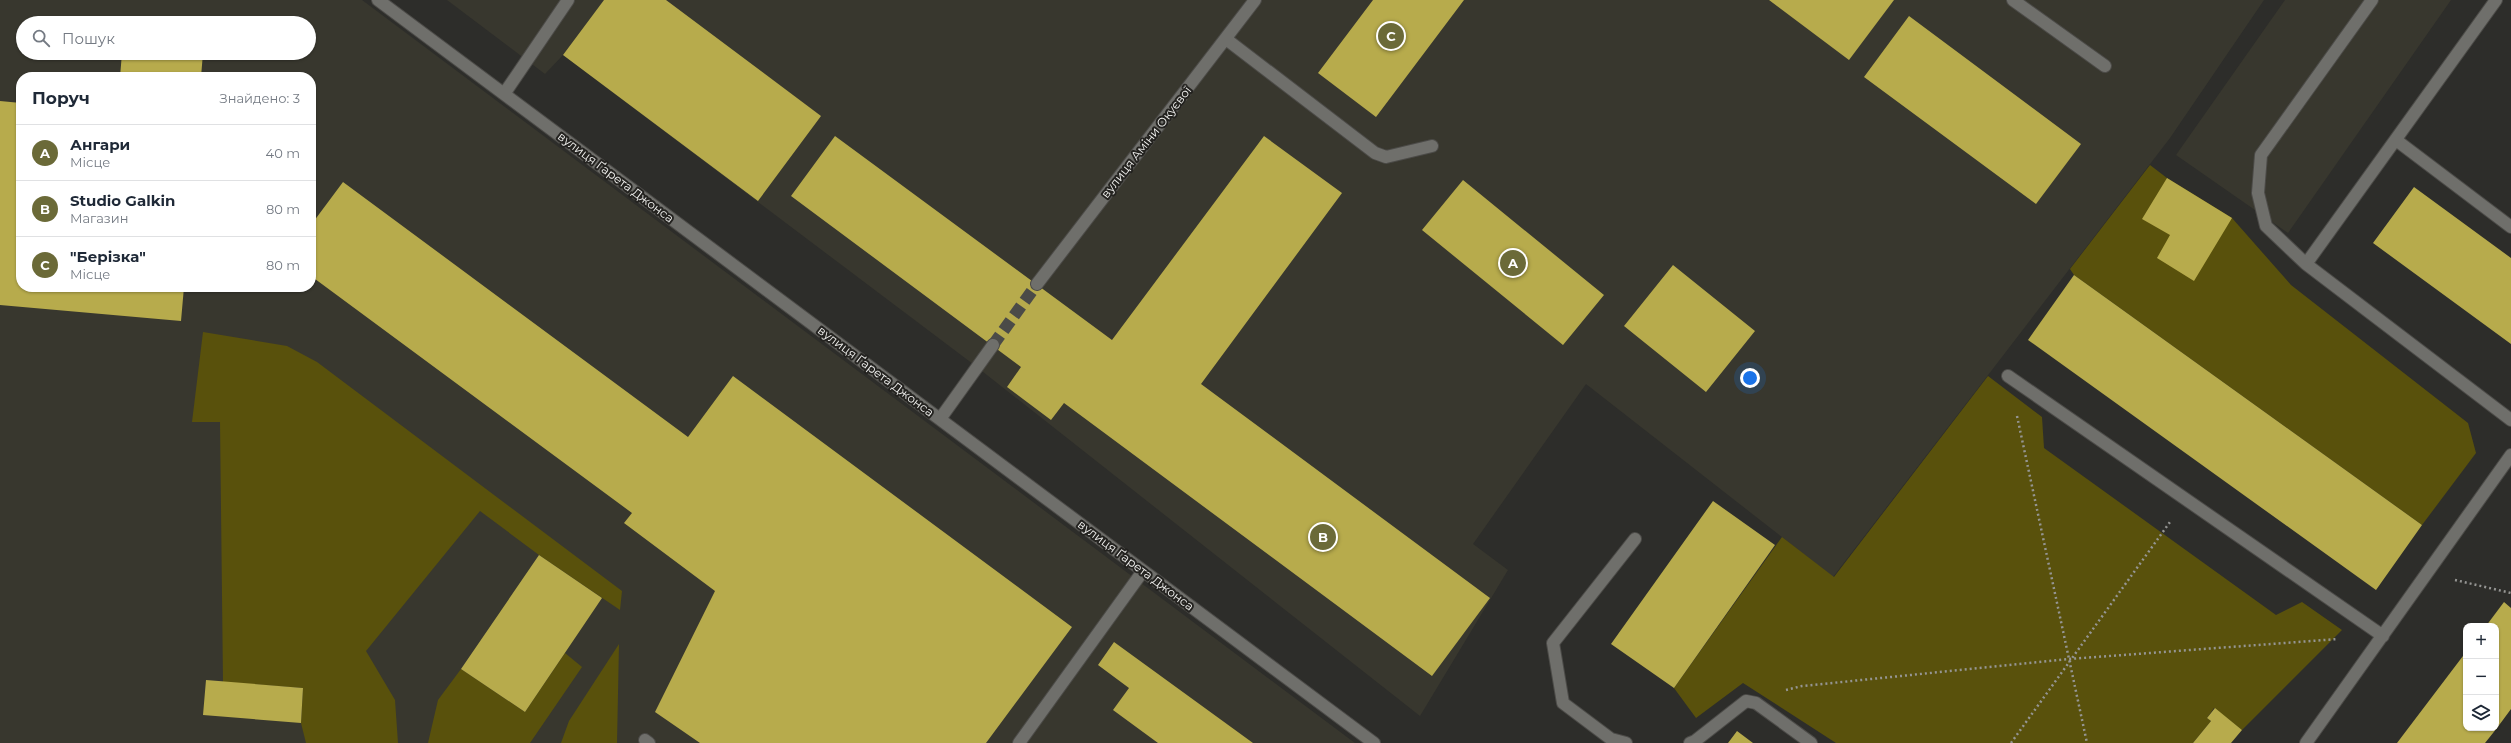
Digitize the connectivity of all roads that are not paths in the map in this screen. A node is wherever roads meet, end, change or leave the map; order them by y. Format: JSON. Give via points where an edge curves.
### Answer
{"nodes":[{"id":1,"x":378,"y":0,"type":"edge"},
{"id":2,"x":568,"y":0,"type":"edge"},
{"id":3,"x":1256,"y":0,"type":"edge"},
{"id":4,"x":2013,"y":0,"type":"edge"},
{"id":5,"x":2372,"y":0,"type":"edge"},
{"id":6,"x":2496,"y":0,"type":"edge"},
{"id":7,"x":1226,"y":39,"type":"junction"},
{"id":8,"x":2105,"y":66,"type":"dead end"},
{"id":9,"x":504,"y":94,"type":"junction"},
{"id":10,"x":2396,"y":140,"type":"junction"},
{"id":11,"x":1432,"y":146,"type":"dead end"},
{"id":12,"x":2511,"y":227,"type":"edge"},
{"id":13,"x":2306,"y":264,"type":"junction"},
{"id":14,"x":1037,"y":284,"type":"tunnel mouth"},
{"id":15,"x":993,"y":345,"type":"tunnel mouth"},
{"id":16,"x":2008,"y":376,"type":"road end"},
{"id":17,"x":940,"y":419,"type":"junction"},
{"id":18,"x":2511,"y":420,"type":"edge"},
{"id":19,"x":2511,"y":455,"type":"edge"},
{"id":20,"x":1635,"y":539,"type":"dead end"},
{"id":21,"x":1143,"y":571,"type":"junction"},
{"id":22,"x":2383,"y":636,"type":"junction"},
{"id":23,"x":1019,"y":743,"type":"edge"},
{"id":24,"x":1374,"y":743,"type":"edge"},
{"id":25,"x":1626,"y":743,"type":"edge"},
{"id":26,"x":1690,"y":743,"type":"edge"},
{"id":27,"x":1811,"y":743,"type":"edge"},
{"id":28,"x":2306,"y":743,"type":"edge"}],
"edges":[{"from":1,"to":9,"type":"street","name":"вулиця Ґарета Джонса"},
{"from":2,"to":9,"type":"street"},
{"from":3,"to":7,"type":"street","name":"вулиця Аміни Окуєвої"},
{"from":4,"to":8,"type":"street"},
{"from":5,"to":13,"type":"street","via":[[2261,155],[2258,193],[2266,226]]},
{"from":6,"to":10,"type":"street"},
{"from":7,"to":11,"type":"street","via":[[1374,153],[1386,157]]},
{"from":7,"to":14,"type":"street","name":"вулиця Аміни Окуєвої"},
{"from":9,"to":17,"type":"street","name":"вулиця Ґарета Джонса"},
{"from":10,"to":12,"type":"street"},
{"from":10,"to":13,"type":"street"},
{"from":13,"to":18,"type":"street"},
{"from":15,"to":17,"type":"street"},
{"from":16,"to":22,"type":"street"},
{"from":17,"to":21,"type":"street","name":"вулиця Ґарета Джонса"},
{"from":19,"to":22,"type":"street"},
{"from":20,"to":25,"type":"street","via":[[1553,643],[1563,703],[1611,739]]},
{"from":21,"to":23,"type":"street"},
{"from":21,"to":24,"type":"street","name":"вулиця Ґарета Джонса"},
{"from":22,"to":28,"type":"street"},
{"from":26,"to":27,"type":"street","via":[[1746,701],[1756,703]]}]}
